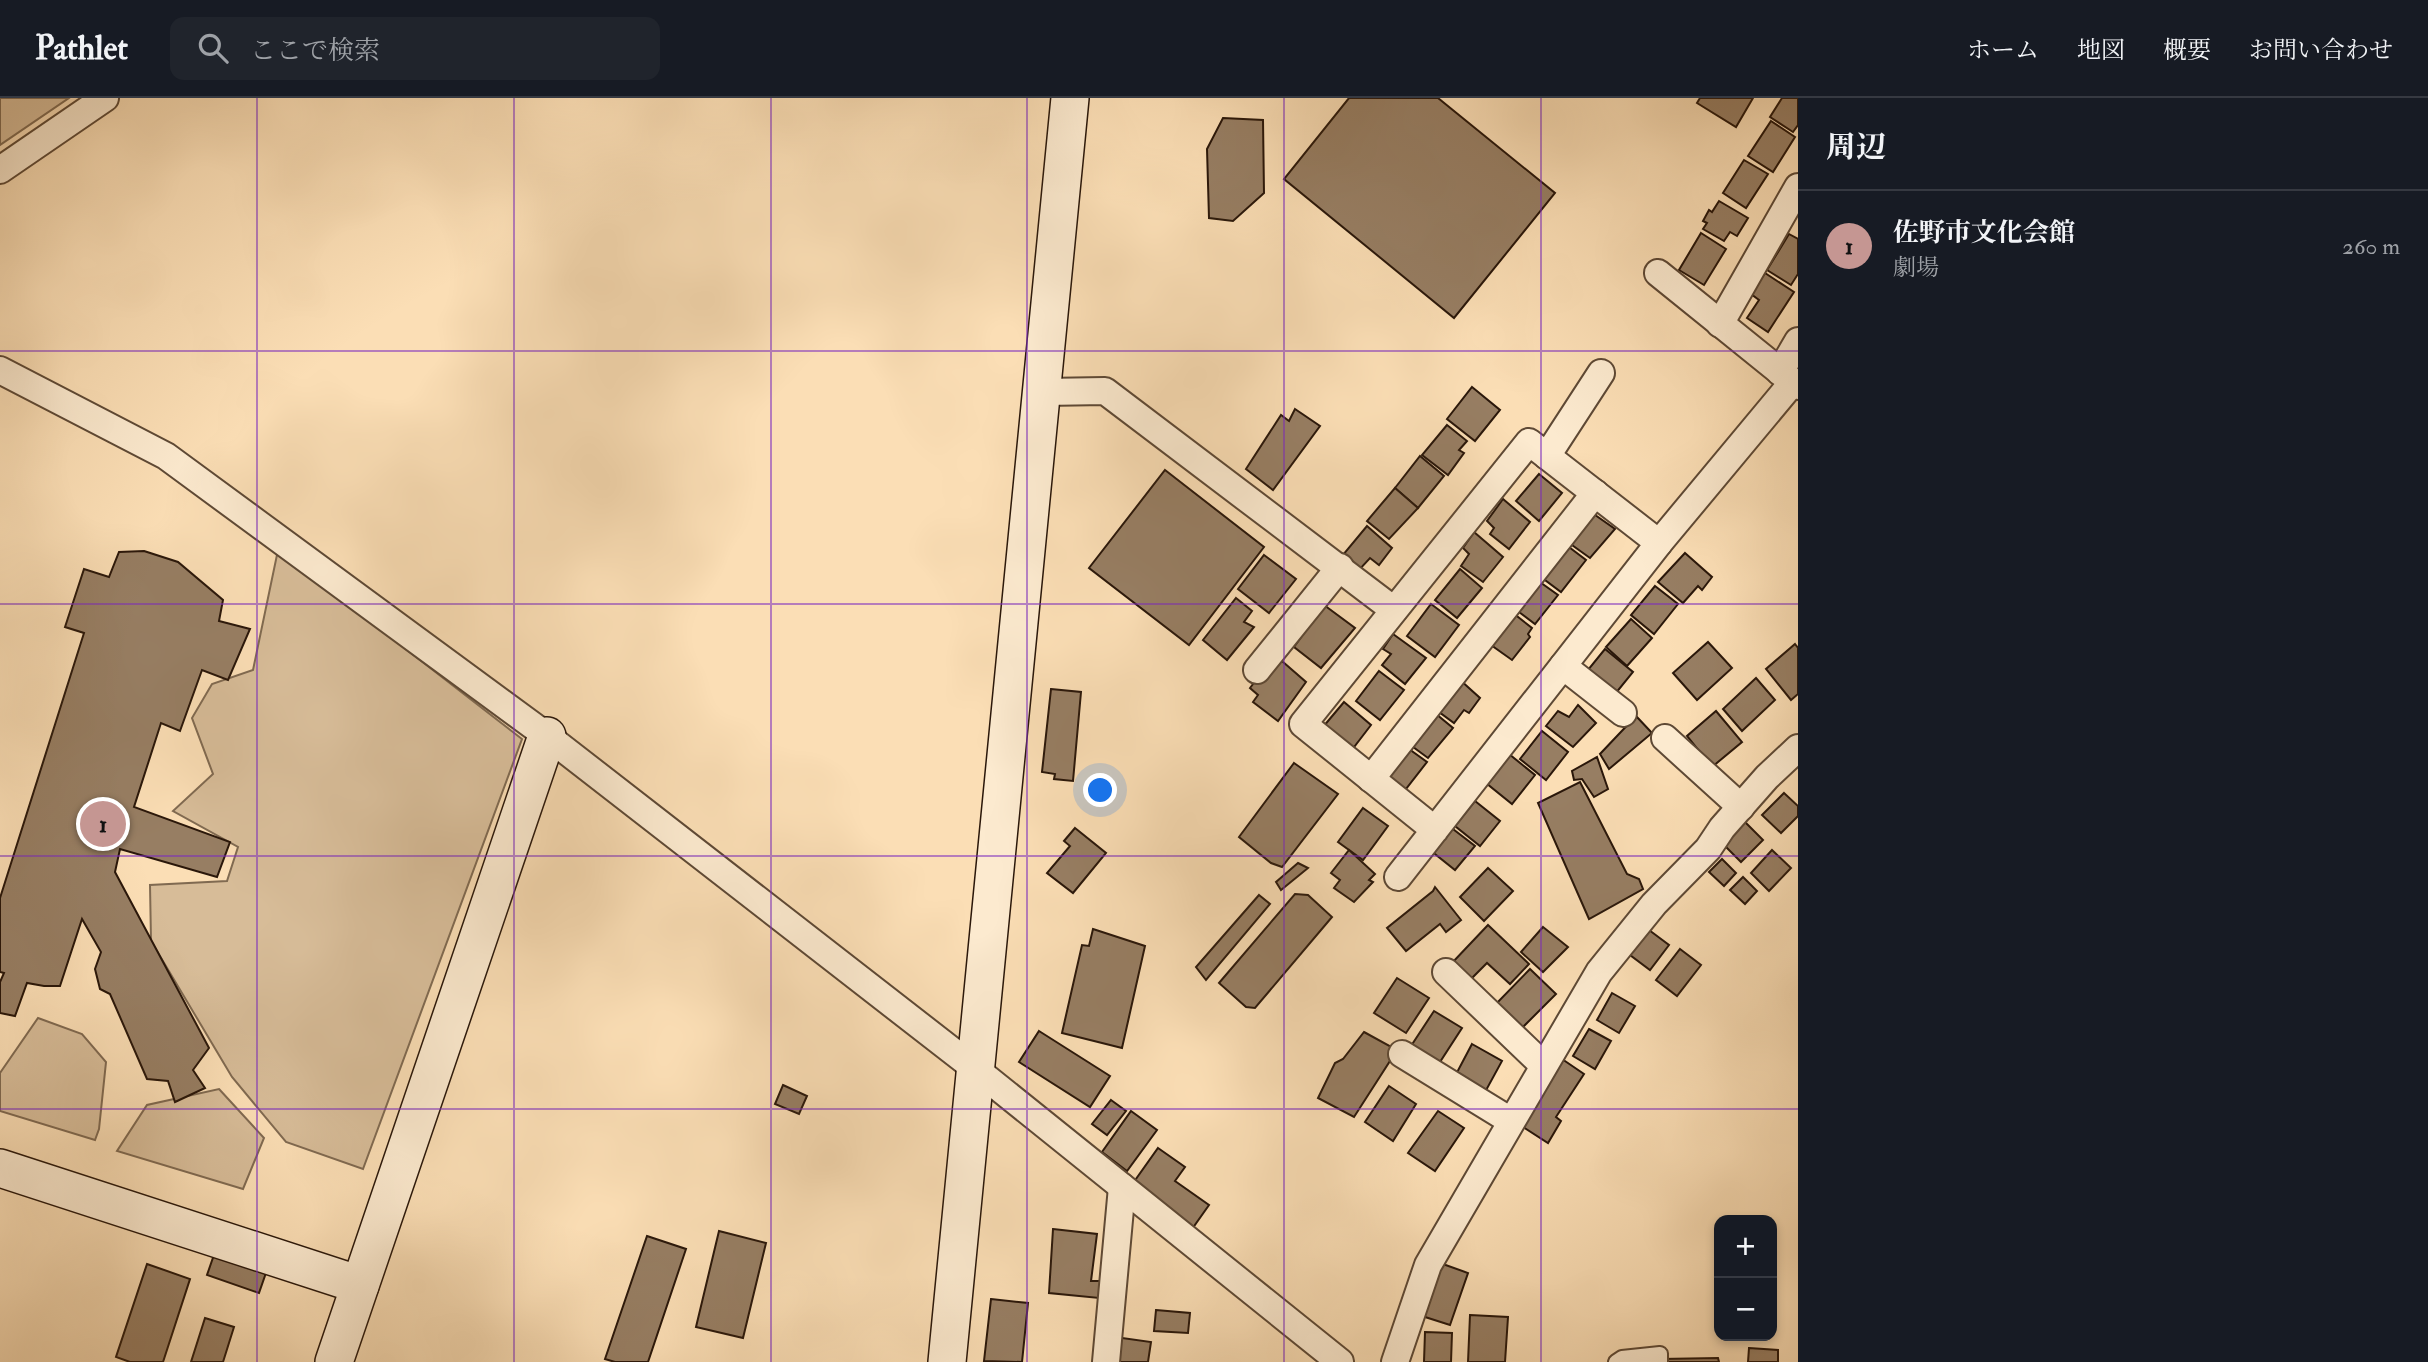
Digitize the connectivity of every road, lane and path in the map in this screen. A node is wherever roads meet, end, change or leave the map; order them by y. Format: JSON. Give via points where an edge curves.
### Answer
{"nodes":[{"id":1,"x":106,"y":98,"type":"edge"},
{"id":2,"x":1070,"y":98,"type":"edge"},
{"id":3,"x":0,"y":170,"type":"edge"},
{"id":4,"x":1798,"y":187,"type":"edge"},
{"id":5,"x":1658,"y":274,"type":"dead end"},
{"id":6,"x":1720,"y":324,"type":"junction"},
{"id":7,"x":1798,"y":341,"type":"edge"},
{"id":8,"x":0,"y":370,"type":"edge"},
{"id":9,"x":1601,"y":373,"type":"dead end"},
{"id":10,"x":1790,"y":380,"type":"edge"},
{"id":11,"x":1044,"y":392,"type":"junction"},
{"id":12,"x":1547,"y":456,"type":"junction"},
{"id":13,"x":1595,"y":493,"type":"junction"},
{"id":14,"x":1659,"y":543,"type":"junction"},
{"id":15,"x":1340,"y":568,"type":"junction"},
{"id":16,"x":1394,"y":610,"type":"junction"},
{"id":17,"x":1563,"y":666,"type":"junction"},
{"id":18,"x":1257,"y":670,"type":"dead end"},
{"id":19,"x":1623,"y":713,"type":"dead end"},
{"id":20,"x":547,"y":736,"type":"junction"},
{"id":21,"x":1665,"y":738,"type":"dead end"},
{"id":22,"x":1798,"y":748,"type":"edge"},
{"id":23,"x":1371,"y":779,"type":"junction"},
{"id":24,"x":1741,"y":807,"type":"junction"},
{"id":25,"x":1435,"y":830,"type":"junction"},
{"id":26,"x":1398,"y":877,"type":"dead end"},
{"id":27,"x":1446,"y":972,"type":"dead end"},
{"id":28,"x":1402,"y":1054,"type":"dead end"},
{"id":29,"x":1543,"y":1065,"type":"junction"},
{"id":30,"x":973,"y":1067,"type":"junction"},
{"id":31,"x":1511,"y":1121,"type":"junction"},
{"id":32,"x":0,"y":1168,"type":"edge"},
{"id":33,"x":1122,"y":1187,"type":"junction"},
{"id":34,"x":360,"y":1285,"type":"junction"},
{"id":35,"x":334,"y":1362,"type":"edge"},
{"id":36,"x":947,"y":1362,"type":"edge"},
{"id":37,"x":1106,"y":1362,"type":"edge"},
{"id":38,"x":1340,"y":1362,"type":"edge"},
{"id":39,"x":1395,"y":1362,"type":"edge"},
{"id":40,"x":1616,"y":1362,"type":"edge"},
{"id":41,"x":1660,"y":1362,"type":"edge"}],
"edges":[{"from":1,"to":3,"type":"street"},
{"from":2,"to":11,"type":"street"},
{"from":4,"to":6,"type":"street"},
{"from":5,"to":6,"type":"street"},
{"from":6,"to":10,"type":"street"},
{"from":7,"to":10,"type":"street"},
{"from":8,"to":20,"type":"street","via":[[166,456]]},
{"from":9,"to":12,"type":"street"},
{"from":10,"to":14,"type":"street"},
{"from":11,"to":15,"type":"street","via":[[1105,391]]},
{"from":11,"to":30,"type":"street"},
{"from":12,"to":13,"type":"street"},
{"from":12,"to":16,"type":"street","via":[[1530,442]]},
{"from":13,"to":14,"type":"street"},
{"from":13,"to":23,"type":"street"},
{"from":14,"to":17,"type":"street"},
{"from":15,"to":16,"type":"street"},
{"from":15,"to":18,"type":"street"},
{"from":16,"to":23,"type":"street","via":[[1303,724]]},
{"from":17,"to":19,"type":"street"},
{"from":17,"to":25,"type":"street"},
{"from":20,"to":30,"type":"street"},
{"from":20,"to":34,"type":"street"},
{"from":21,"to":24,"type":"street"},
{"from":22,"to":24,"type":"street"},
{"from":23,"to":25,"type":"street"},
{"from":24,"to":29,"type":"street","via":[[1599,972]]},
{"from":25,"to":26,"type":"street"},
{"from":27,"to":29,"type":"street"},
{"from":28,"to":31,"type":"street"},
{"from":29,"to":31,"type":"street"},
{"from":30,"to":33,"type":"street"},
{"from":30,"to":36,"type":"street"},
{"from":31,"to":39,"type":"street","via":[[1428,1265]]},
{"from":32,"to":34,"type":"street"},
{"from":33,"to":37,"type":"street"},
{"from":33,"to":38,"type":"street"},
{"from":34,"to":35,"type":"street"},
{"from":40,"to":41,"type":"lane","via":[[1660,1354]]}]}
